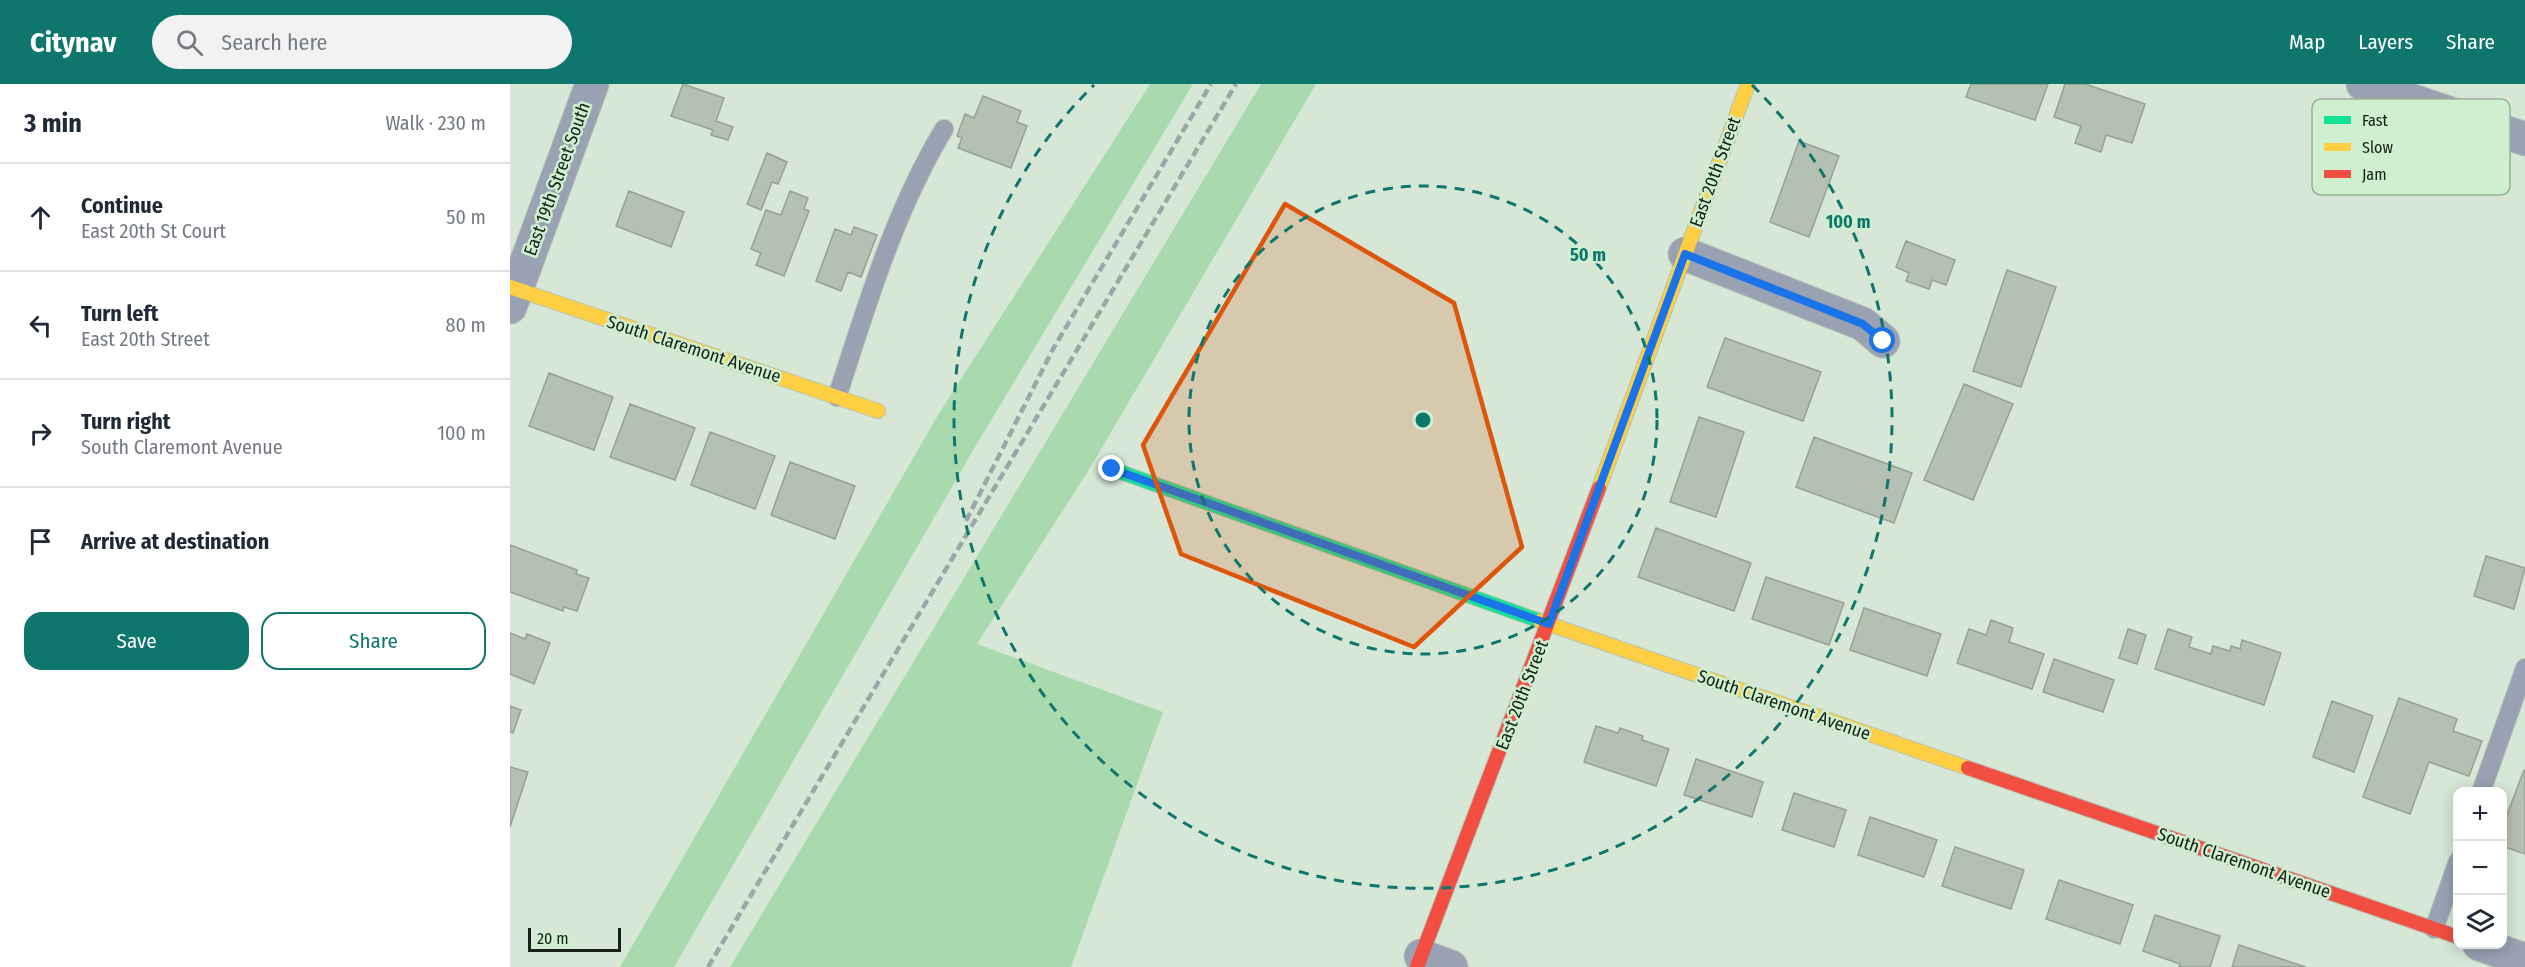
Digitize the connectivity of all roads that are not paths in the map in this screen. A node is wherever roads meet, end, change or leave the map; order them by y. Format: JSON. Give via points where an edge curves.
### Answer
{"nodes":[{"id":1,"x":592,"y":84,"type":"edge"},
{"id":2,"x":1748,"y":84,"type":"edge"},
{"id":3,"x":2363,"y":84,"type":"edge"},
{"id":4,"x":2407,"y":99,"type":"edge"},
{"id":5,"x":944,"y":129,"type":"dead end"},
{"id":6,"x":2510,"y":134,"type":"edge"},
{"id":7,"x":2525,"y":139,"type":"edge"},
{"id":8,"x":1685,"y":254,"type":"junction"},
{"id":9,"x":512,"y":295,"type":"edge"},
{"id":10,"x":1883,"y":341,"type":"dead end"},
{"id":11,"x":837,"y":397,"type":"junction"},
{"id":12,"x":878,"y":411,"type":"dead end"},
{"id":13,"x":1112,"y":469,"type":"dead end"},
{"id":14,"x":1549,"y":624,"type":"junction"},
{"id":15,"x":2525,"y":668,"type":"edge"},
{"id":16,"x":2483,"y":787,"type":"edge"},
{"id":17,"x":2453,"y":873,"type":"edge"},
{"id":18,"x":2434,"y":929,"type":"junction"},
{"id":19,"x":2453,"y":938,"type":"edge"},
{"id":20,"x":2474,"y":949,"type":"edge"},
{"id":21,"x":2525,"y":960,"type":"edge"},
{"id":22,"x":1430,"y":964,"type":"edge"}],
"edges":[{"from":1,"to":9,"type":"street","name":"East 19th Street South"},
{"from":2,"to":8,"type":"street","name":"East 20th Street"},
{"from":3,"to":4,"type":"street"},
{"from":5,"to":11,"type":"lane","via":[[921,167],[884,255]]},
{"from":6,"to":7,"type":"street"},
{"from":8,"to":10,"type":"street","via":[[1863,324]]},
{"from":8,"to":14,"type":"street","name":"East 20th Street"},
{"from":9,"to":11,"type":"street","name":"South Claremont Avenue"},
{"from":11,"to":12,"type":"street","name":"South Claremont Avenue"},
{"from":13,"to":14,"type":"street","name":"South Claremont Avenue"},
{"from":14,"to":18,"type":"street","name":"South Claremont Avenue"},
{"from":14,"to":22,"type":"street","name":"East 20th Street"},
{"from":15,"to":16,"type":"lane"},
{"from":17,"to":18,"type":"lane"},
{"from":18,"to":19,"type":"street","name":"South Claremont Avenue"},
{"from":20,"to":21,"type":"street","name":"South Claremont Avenue"}]}
